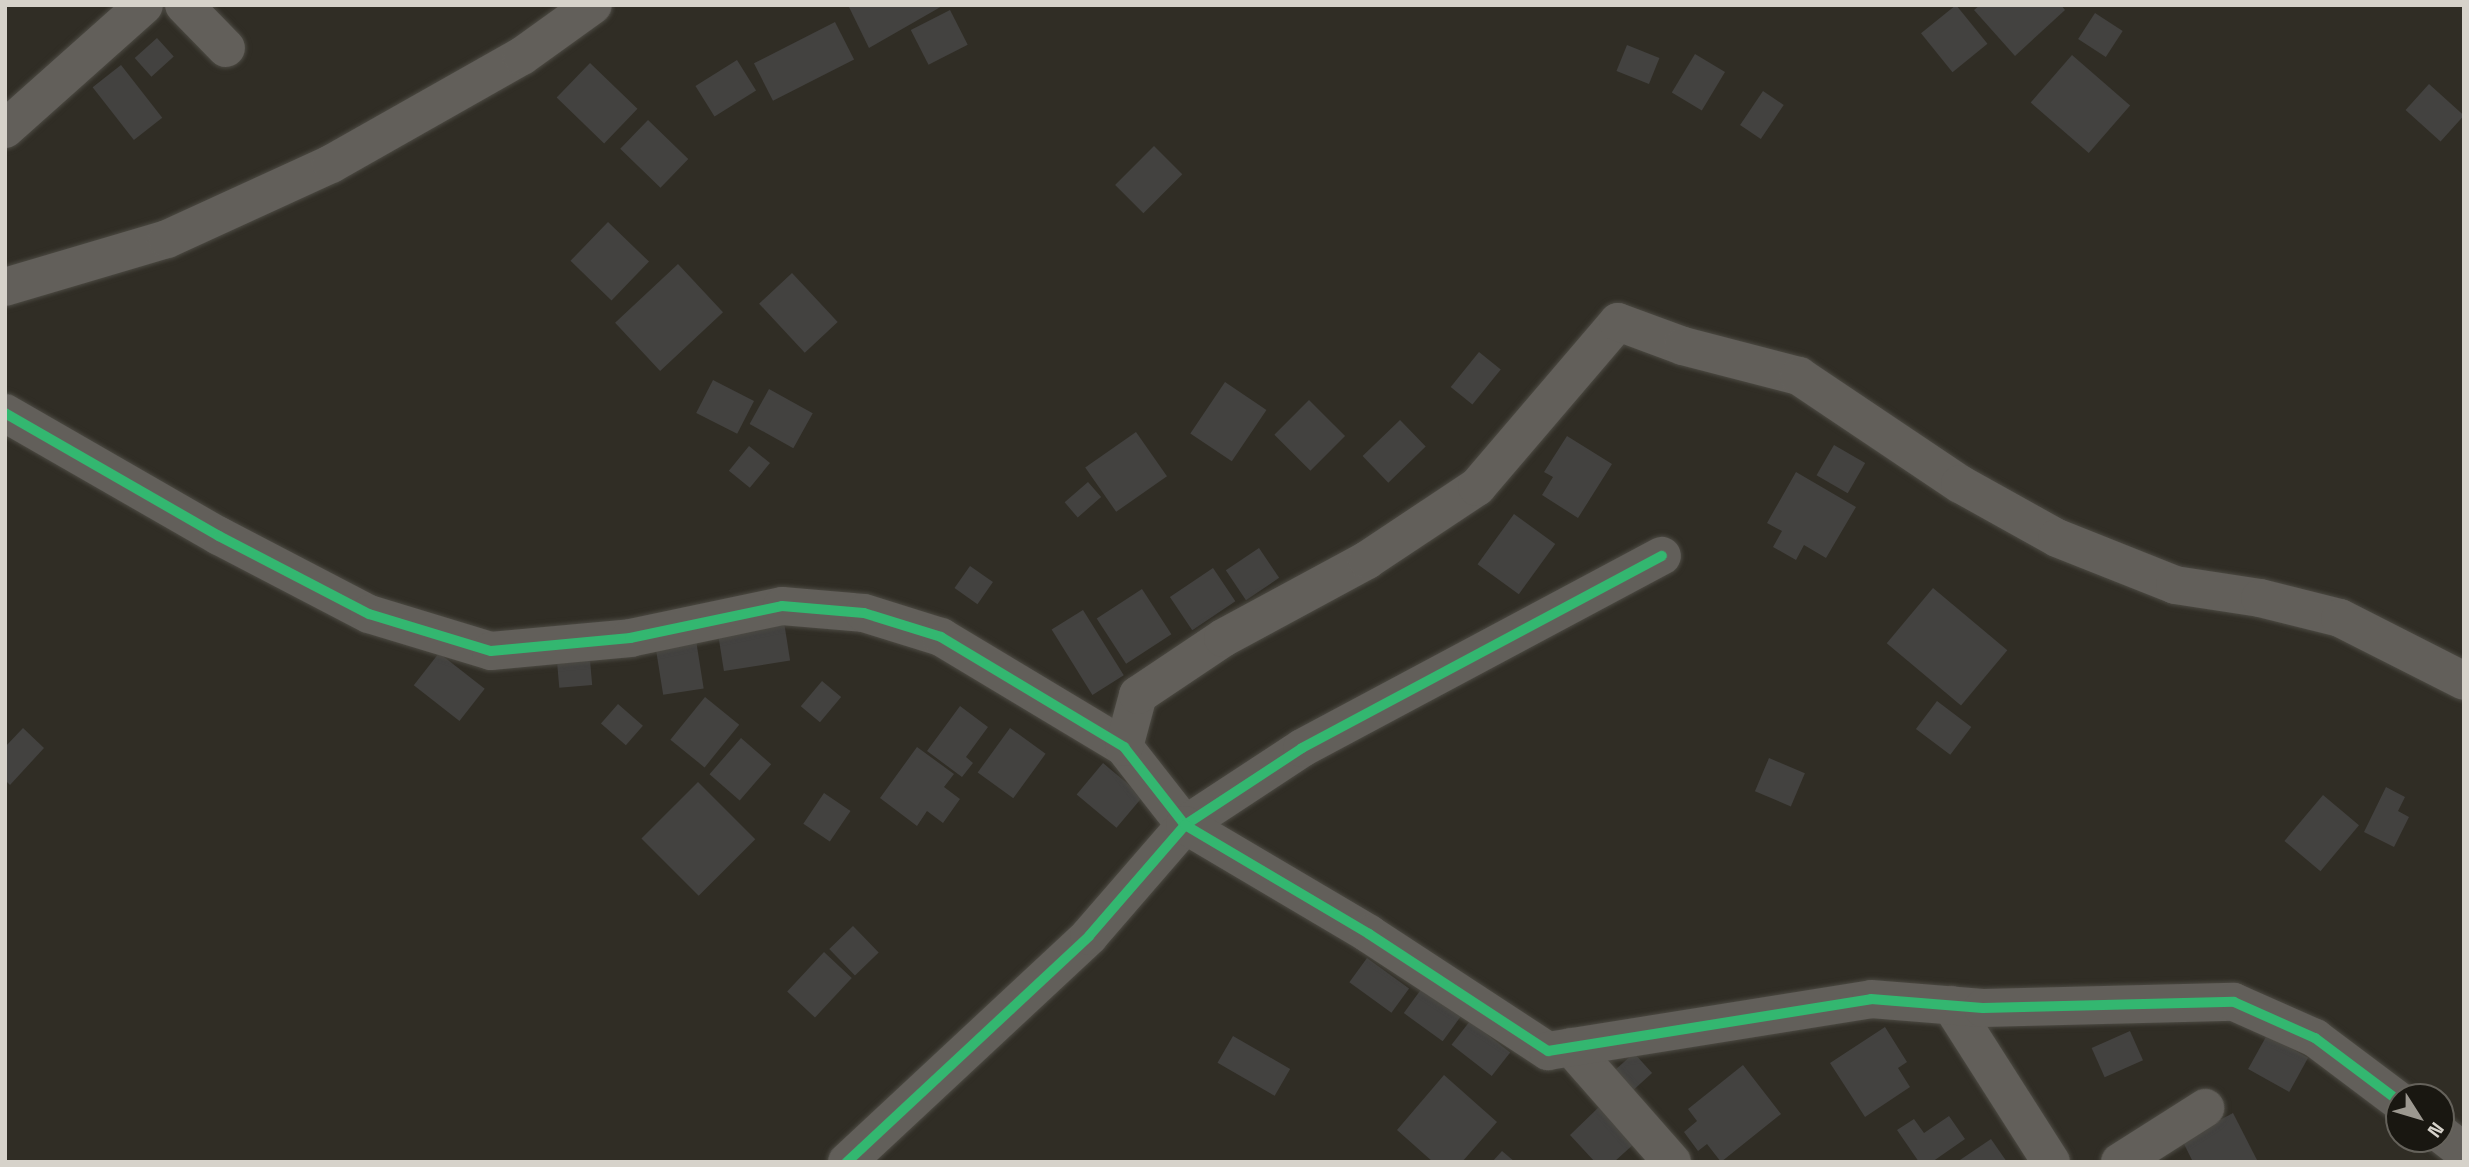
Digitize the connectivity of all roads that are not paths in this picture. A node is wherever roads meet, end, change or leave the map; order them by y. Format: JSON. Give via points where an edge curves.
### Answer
{"nodes":[{"id":1,"x":144,"y":5,"type":"edge"},
{"id":2,"x":184,"y":5,"type":"edge"},
{"id":3,"x":593,"y":5,"type":"edge"},
{"id":4,"x":226,"y":48,"type":"dead end"},
{"id":5,"x":5,"y":129,"type":"edge"},
{"id":6,"x":5,"y":287,"type":"edge"},
{"id":7,"x":5,"y":413,"type":"edge"},
{"id":8,"x":1662,"y":556,"type":"dead end"},
{"id":9,"x":2464,"y":681,"type":"edge"},
{"id":10,"x":1124,"y":747,"type":"junction"},
{"id":11,"x":1185,"y":825,"type":"junction"},
{"id":12,"x":1951,"y":1005,"type":"junction"},
{"id":13,"x":1571,"y":1047,"type":"junction"},
{"id":14,"x":2385,"y":1090,"type":"edge"},
{"id":15,"x":2205,"y":1108,"type":"dead end"},
{"id":16,"x":847,"y":1162,"type":"edge"},
{"id":17,"x":1672,"y":1162,"type":"edge"},
{"id":18,"x":2051,"y":1162,"type":"edge"},
{"id":19,"x":2120,"y":1162,"type":"edge"}],
"edges":[{"from":1,"to":5,"type":"street"},
{"from":2,"to":4,"type":"street"},
{"from":3,"to":6,"type":"street","via":[[522,56],[331,164],[167,239]]},
{"from":7,"to":10,"type":"street","via":[[219,536],[369,614],[491,652],[630,638],[782,606],[864,613],[941,636]]},
{"from":8,"to":11,"type":"street","via":[[1302,748]]},
{"from":9,"to":10,"type":"street","via":[[2340,618],[2175,584],[2057,538],[1960,484],[1799,376],[1683,346],[1618,322],[1478,487],[1367,560],[1223,638],[1138,695]]},
{"from":10,"to":11,"type":"street"},
{"from":11,"to":13,"type":"street","via":[[1369,934],[1548,1051]]},
{"from":11,"to":16,"type":"street","via":[[1089,936]]},
{"from":12,"to":13,"type":"street","via":[[1871,999]]},
{"from":12,"to":14,"type":"street","via":[[2234,1002],[2315,1038]]},
{"from":12,"to":18,"type":"street"},
{"from":13,"to":17,"type":"street"},
{"from":15,"to":19,"type":"street"}]}
